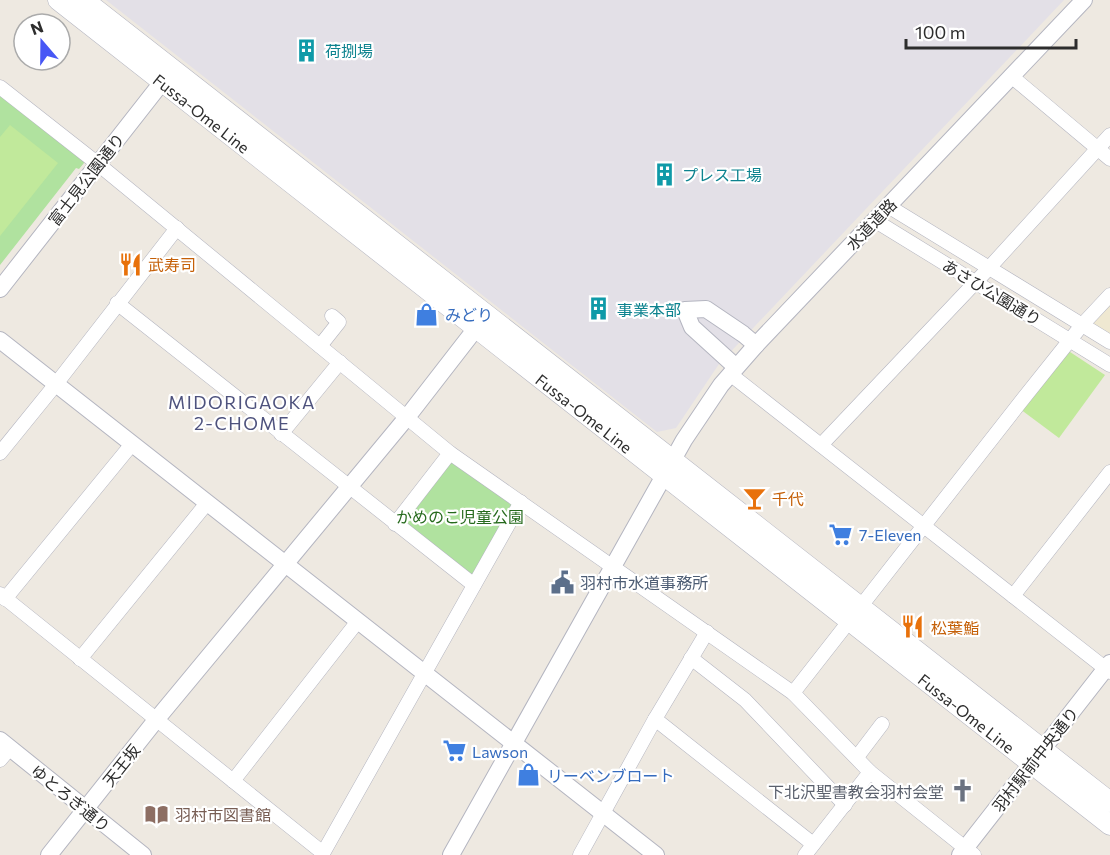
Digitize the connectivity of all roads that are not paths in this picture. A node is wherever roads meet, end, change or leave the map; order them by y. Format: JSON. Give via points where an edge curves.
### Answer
{"nodes":[{"id":1,"x":58,"y":0,"type":"edge"},
{"id":2,"x":84,"y":0,"type":"edge"},
{"id":3,"x":1083,"y":0,"type":"edge"},
{"id":4,"x":167,"y":75,"type":"junction"},
{"id":5,"x":1011,"y":76,"type":"junction"},
{"id":6,"x":0,"y":87,"type":"edge"},
{"id":7,"x":1110,"y":135,"type":"edge"},
{"id":8,"x":1097,"y":148,"type":"junction"},
{"id":9,"x":1110,"y":159,"type":"edge"},
{"id":10,"x":98,"y":164,"type":"junction"},
{"id":11,"x":888,"y":206,"type":"junction"},
{"id":12,"x":874,"y":220,"type":"junction"},
{"id":13,"x":177,"y":228,"type":"junction"},
{"id":14,"x":989,"y":268,"type":"junction"},
{"id":15,"x":974,"y":282,"type":"junction"},
{"id":16,"x":0,"y":289,"type":"edge"},
{"id":17,"x":1110,"y":295,"type":"edge"},
{"id":18,"x":117,"y":303,"type":"junction"},
{"id":19,"x":332,"y":316,"type":"dead end"},
{"id":20,"x":481,"y":321,"type":"junction"},
{"id":21,"x":1082,"y":325,"type":"junction"},
{"id":22,"x":0,"y":340,"type":"edge"},
{"id":23,"x":1071,"y":340,"type":"junction"},
{"id":24,"x":1110,"y":342,"type":"edge"},
{"id":25,"x":756,"y":345,"type":"junction"},
{"id":26,"x":320,"y":346,"type":"junction"},
{"id":27,"x":340,"y":362,"type":"junction"},
{"id":28,"x":1110,"y":365,"type":"edge"},
{"id":29,"x":733,"y":370,"type":"junction"},
{"id":30,"x":56,"y":384,"type":"junction"},
{"id":31,"x":408,"y":416,"type":"junction"},
{"id":32,"x":281,"y":434,"type":"junction"},
{"id":33,"x":132,"y":444,"type":"junction"},
{"id":34,"x":821,"y":445,"type":"junction"},
{"id":35,"x":0,"y":453,"type":"edge"},
{"id":36,"x":450,"y":453,"type":"junction"},
{"id":37,"x":669,"y":468,"type":"junction"},
{"id":38,"x":1110,"y":472,"type":"edge"},
{"id":39,"x":349,"y":487,"type":"junction"},
{"id":40,"x":521,"y":502,"type":"junction"},
{"id":41,"x":207,"y":503,"type":"junction"},
{"id":42,"x":395,"y":524,"type":"junction"},
{"id":43,"x":924,"y":525,"type":"junction"},
{"id":44,"x":285,"y":564,"type":"junction"},
{"id":45,"x":614,"y":566,"type":"junction"},
{"id":46,"x":474,"y":585,"type":"junction"},
{"id":47,"x":3,"y":596,"type":"edge"},
{"id":48,"x":1013,"y":596,"type":"junction"},
{"id":49,"x":854,"y":614,"type":"junction"},
{"id":50,"x":358,"y":621,"type":"junction"},
{"id":51,"x":707,"y":632,"type":"junction"},
{"id":52,"x":691,"y":658,"type":"junction"},
{"id":53,"x":80,"y":659,"type":"junction"},
{"id":54,"x":1108,"y":668,"type":"edge"},
{"id":55,"x":425,"y":673,"type":"junction"},
{"id":56,"x":793,"y":693,"type":"junction"},
{"id":57,"x":655,"y":719,"type":"junction"},
{"id":58,"x":156,"y":720,"type":"junction"},
{"id":59,"x":882,"y":724,"type":"dead end"},
{"id":60,"x":514,"y":744,"type":"junction"},
{"id":61,"x":3,"y":749,"type":"edge"},
{"id":62,"x":1037,"y":756,"type":"junction"},
{"id":63,"x":856,"y":758,"type":"junction"},
{"id":64,"x":870,"y":772,"type":"junction"},
{"id":65,"x":233,"y":781,"type":"junction"},
{"id":66,"x":1110,"y":802,"type":"edge"},
{"id":67,"x":845,"y":805,"type":"junction"},
{"id":68,"x":86,"y":809,"type":"junction"},
{"id":69,"x":603,"y":814,"type":"junction"},
{"id":70,"x":1110,"y":825,"type":"edge"},
{"id":71,"x":809,"y":850,"type":"edge"},
{"id":72,"x":966,"y":853,"type":"edge"},
{"id":73,"x":323,"y":854,"type":"edge"},
{"id":74,"x":49,"y":855,"type":"edge"},
{"id":75,"x":143,"y":855,"type":"edge"},
{"id":76,"x":451,"y":855,"type":"edge"},
{"id":77,"x":580,"y":855,"type":"edge"},
{"id":78,"x":656,"y":855,"type":"edge"}],
"edges":[{"from":1,"to":4,"type":"main road","name":"Fussa-Ome Line"},
{"from":2,"to":4,"type":"main road","name":"Fussa-Ome Line"},
{"from":3,"to":5,"type":"street","name":"水道道路"},
{"from":4,"to":10,"type":"street","name":"富士見公園通り"},
{"from":4,"to":20,"type":"main road","name":"Fussa-Ome Line"},
{"from":5,"to":8,"type":"street"},
{"from":5,"to":11,"type":"street","name":"水道道路"},
{"from":6,"to":10,"type":"street"},
{"from":7,"to":8,"type":"street"},
{"from":8,"to":9,"type":"street"},
{"from":8,"to":14,"type":"street"},
{"from":10,"to":13,"type":"street"},
{"from":10,"to":16,"type":"street","name":"富士見公園通り"},
{"from":11,"to":12,"type":"street","name":"水道道路"},
{"from":11,"to":14,"type":"street","name":"あさひ公園通り"},
{"from":12,"to":15,"type":"street","name":"あさひ公園通り"},
{"from":12,"to":25,"type":"street","name":"水道道路"},
{"from":13,"to":18,"type":"street"},
{"from":13,"to":26,"type":"street"},
{"from":14,"to":15,"type":"street"},
{"from":14,"to":21,"type":"street","name":"あさひ公園通り"},
{"from":15,"to":23,"type":"street","name":"あさひ公園通り"},
{"from":15,"to":34,"type":"street"},
{"from":17,"to":21,"type":"street"},
{"from":18,"to":30,"type":"street"},
{"from":18,"to":32,"type":"street"},
{"from":19,"to":26,"type":"street","via":[[339,322]]},
{"from":20,"to":31,"type":"street","name":"天王坂"},
{"from":20,"to":37,"type":"main road","name":"Fussa-Ome Line"},
{"from":21,"to":23,"type":"street"},
{"from":21,"to":24,"type":"street","name":"あさひ公園通り"},
{"from":22,"to":30,"type":"street"},
{"from":23,"to":28,"type":"street","name":"あさひ公園通り"},
{"from":23,"to":43,"type":"street"},
{"from":25,"to":29,"type":"street","name":"水道道路"},
{"from":25,"to":29,"type":"street","via":[[706,309],[685,310],[692,327]]},
{"from":26,"to":27,"type":"street"},
{"from":27,"to":31,"type":"street"},
{"from":27,"to":32,"type":"street"},
{"from":29,"to":34,"type":"street"},
{"from":29,"to":37,"type":"street","name":"水道道路"},
{"from":30,"to":33,"type":"street"},
{"from":30,"to":35,"type":"street"},
{"from":31,"to":36,"type":"street"},
{"from":31,"to":39,"type":"street","name":"天王坂"},
{"from":32,"to":39,"type":"street"},
{"from":33,"to":41,"type":"street"},
{"from":33,"to":47,"type":"street"},
{"from":34,"to":43,"type":"street"},
{"from":36,"to":40,"type":"street"},
{"from":36,"to":42,"type":"street"},
{"from":37,"to":45,"type":"street","name":"水道道路"},
{"from":37,"to":49,"type":"main road","name":"Fussa-Ome Line"},
{"from":38,"to":48,"type":"street"},
{"from":39,"to":42,"type":"street"},
{"from":39,"to":44,"type":"street","name":"天王坂"},
{"from":40,"to":45,"type":"street"},
{"from":40,"to":46,"type":"street"},
{"from":41,"to":44,"type":"street"},
{"from":41,"to":53,"type":"street"},
{"from":42,"to":46,"type":"street"},
{"from":43,"to":48,"type":"street"},
{"from":43,"to":49,"type":"street"},
{"from":44,"to":50,"type":"street"},
{"from":44,"to":58,"type":"street","name":"天王坂"},
{"from":45,"to":51,"type":"street"},
{"from":45,"to":60,"type":"street","name":"水道道路"},
{"from":46,"to":55,"type":"street"},
{"from":47,"to":53,"type":"street"},
{"from":48,"to":54,"type":"street"},
{"from":49,"to":56,"type":"street"},
{"from":49,"to":62,"type":"main road","name":"Fussa-Ome Line"},
{"from":50,"to":55,"type":"street"},
{"from":50,"to":65,"type":"street"},
{"from":51,"to":52,"type":"street"},
{"from":51,"to":56,"type":"street"},
{"from":52,"to":57,"type":"street"},
{"from":52,"to":67,"type":"street","via":[[745,700]]},
{"from":53,"to":58,"type":"street"},
{"from":54,"to":62,"type":"street","name":"羽村駅前中央通り"},
{"from":55,"to":60,"type":"street"},
{"from":55,"to":73,"type":"street"},
{"from":56,"to":63,"type":"street"},
{"from":57,"to":69,"type":"street"},
{"from":57,"to":71,"type":"street"},
{"from":58,"to":65,"type":"street"},
{"from":58,"to":68,"type":"street","name":"天王坂"},
{"from":59,"to":63,"type":"street"},
{"from":60,"to":69,"type":"street"},
{"from":60,"to":76,"type":"street","name":"水道道路"},
{"from":61,"to":68,"type":"street","name":"ゆとろぎ通り"},
{"from":62,"to":66,"type":"main road","name":"Fussa-Ome Line"},
{"from":62,"to":70,"type":"main road","name":"Fussa-Ome Line"},
{"from":62,"to":72,"type":"street","name":"羽村駅前中央通り"},
{"from":63,"to":64,"type":"street"},
{"from":64,"to":67,"type":"street"},
{"from":64,"to":72,"type":"street"},
{"from":65,"to":73,"type":"street"},
{"from":67,"to":71,"type":"street"},
{"from":68,"to":74,"type":"street","name":"天王坂"},
{"from":68,"to":75,"type":"street","name":"ゆとろぎ通り"},
{"from":69,"to":77,"type":"street"},
{"from":69,"to":78,"type":"street"}]}
